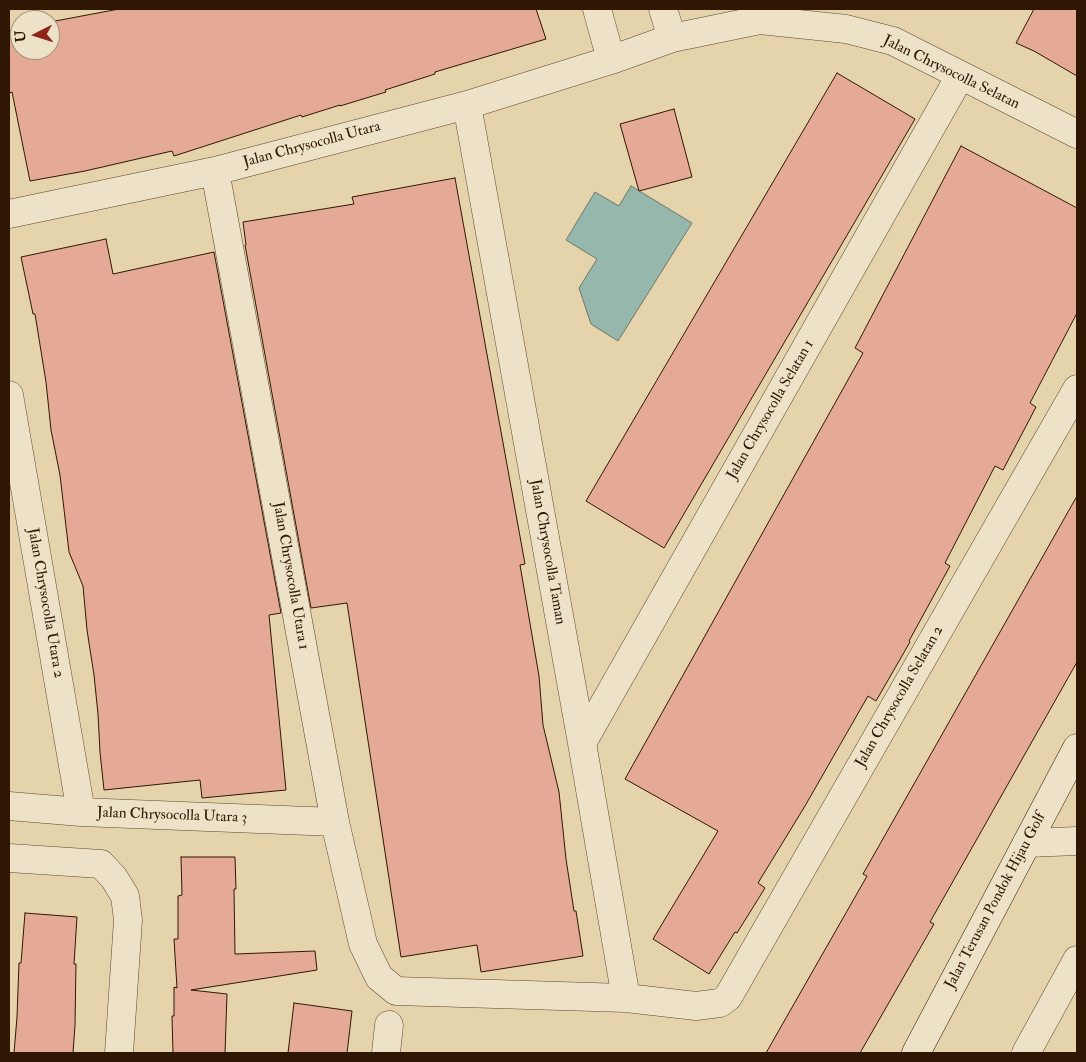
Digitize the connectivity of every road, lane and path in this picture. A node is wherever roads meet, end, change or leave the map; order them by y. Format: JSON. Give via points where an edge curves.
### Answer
{"nodes":[{"id":1,"x":597,"y":9,"type":"edge"},
{"id":2,"x":664,"y":9,"type":"edge"},
{"id":3,"x":672,"y":38,"type":"junction"},
{"id":4,"x":611,"y":60,"type":"junction"},
{"id":5,"x":960,"y":76,"type":"junction"},
{"id":6,"x":467,"y":105,"type":"junction"},
{"id":7,"x":1077,"y":134,"type":"edge"},
{"id":8,"x":215,"y":171,"type":"junction"},
{"id":9,"x":9,"y":214,"type":"edge"},
{"id":10,"x":1077,"y":389,"type":"edge"},
{"id":11,"x":9,"y":394,"type":"edge"},
{"id":12,"x":20,"y":522,"type":"edge"},
{"id":13,"x":582,"y":743,"type":"junction"},
{"id":14,"x":1077,"y":748,"type":"edge"},
{"id":15,"x":9,"y":806,"type":"edge"},
{"id":16,"x":81,"y":812,"type":"junction"},
{"id":17,"x":335,"y":822,"type":"junction"},
{"id":18,"x":1077,"y":841,"type":"edge"},
{"id":19,"x":1027,"y":843,"type":"junction"},
{"id":20,"x":9,"y":858,"type":"edge"},
{"id":21,"x":1077,"y":960,"type":"edge"},
{"id":22,"x":626,"y":998,"type":"junction"},
{"id":23,"x":389,"y":1025,"type":"dead end"},
{"id":24,"x":118,"y":1053,"type":"edge"},
{"id":25,"x":386,"y":1053,"type":"edge"},
{"id":26,"x":916,"y":1053,"type":"edge"},
{"id":27,"x":1026,"y":1053,"type":"edge"}],
"edges":[{"from":1,"to":4,"type":"street"},
{"from":2,"to":3,"type":"street"},
{"from":3,"to":4,"type":"street","name":"Jalan Chrysocolla Selatan"},
{"from":3,"to":5,"type":"street","name":"Jalan Chrysocolla Selatan","via":[[760,20],[846,29],[893,41]]},
{"from":4,"to":6,"type":"street","name":"Jalan Chrysocolla Utara"},
{"from":5,"to":7,"type":"street","name":"Jalan Chrysocolla Selatan"},
{"from":5,"to":13,"type":"street","name":"Jalan Chrysocolla Selatan 1"},
{"from":6,"to":8,"type":"street","name":"Jalan Chrysocolla Utara"},
{"from":6,"to":13,"type":"street","name":"Jalan Chrysocolla Taman"},
{"from":8,"to":9,"type":"street","name":"Jalan Chrysocolla Utara"},
{"from":8,"to":17,"type":"street","name":"Jalan Chrysocolla Utara 1"},
{"from":10,"to":22,"type":"street","name":"Jalan Chrysocolla Selatan 2","via":[[728,997],[720,1003],[696,1006]]},
{"from":11,"to":12,"type":"street","name":"Jalan Chrysocolla Utara 2"},
{"from":12,"to":16,"type":"street","name":"Jalan Chrysocolla Utara 2"},
{"from":13,"to":22,"type":"street","name":"Jalan Chrysocolla Taman"},
{"from":14,"to":19,"type":"street","name":"Jalan Terusan Pondok Hijau Golf"},
{"from":15,"to":16,"type":"street","name":"Jalan Chrysocolla Utara 3"},
{"from":16,"to":17,"type":"street","name":"Jalan Chrysocolla Utara 3"},
{"from":17,"to":22,"type":"street","name":"Jalan Chrysocolla Utara 1","via":[[363,944],[379,977],[396,991]]},
{"from":18,"to":19,"type":"street"},
{"from":19,"to":26,"type":"street","name":"Jalan Terusan Pondok Hijau Golf"},
{"from":20,"to":24,"type":"street","via":[[101,864],[125,896],[128,920]]},
{"from":21,"to":27,"type":"street"},
{"from":23,"to":25,"type":"street"}]}
